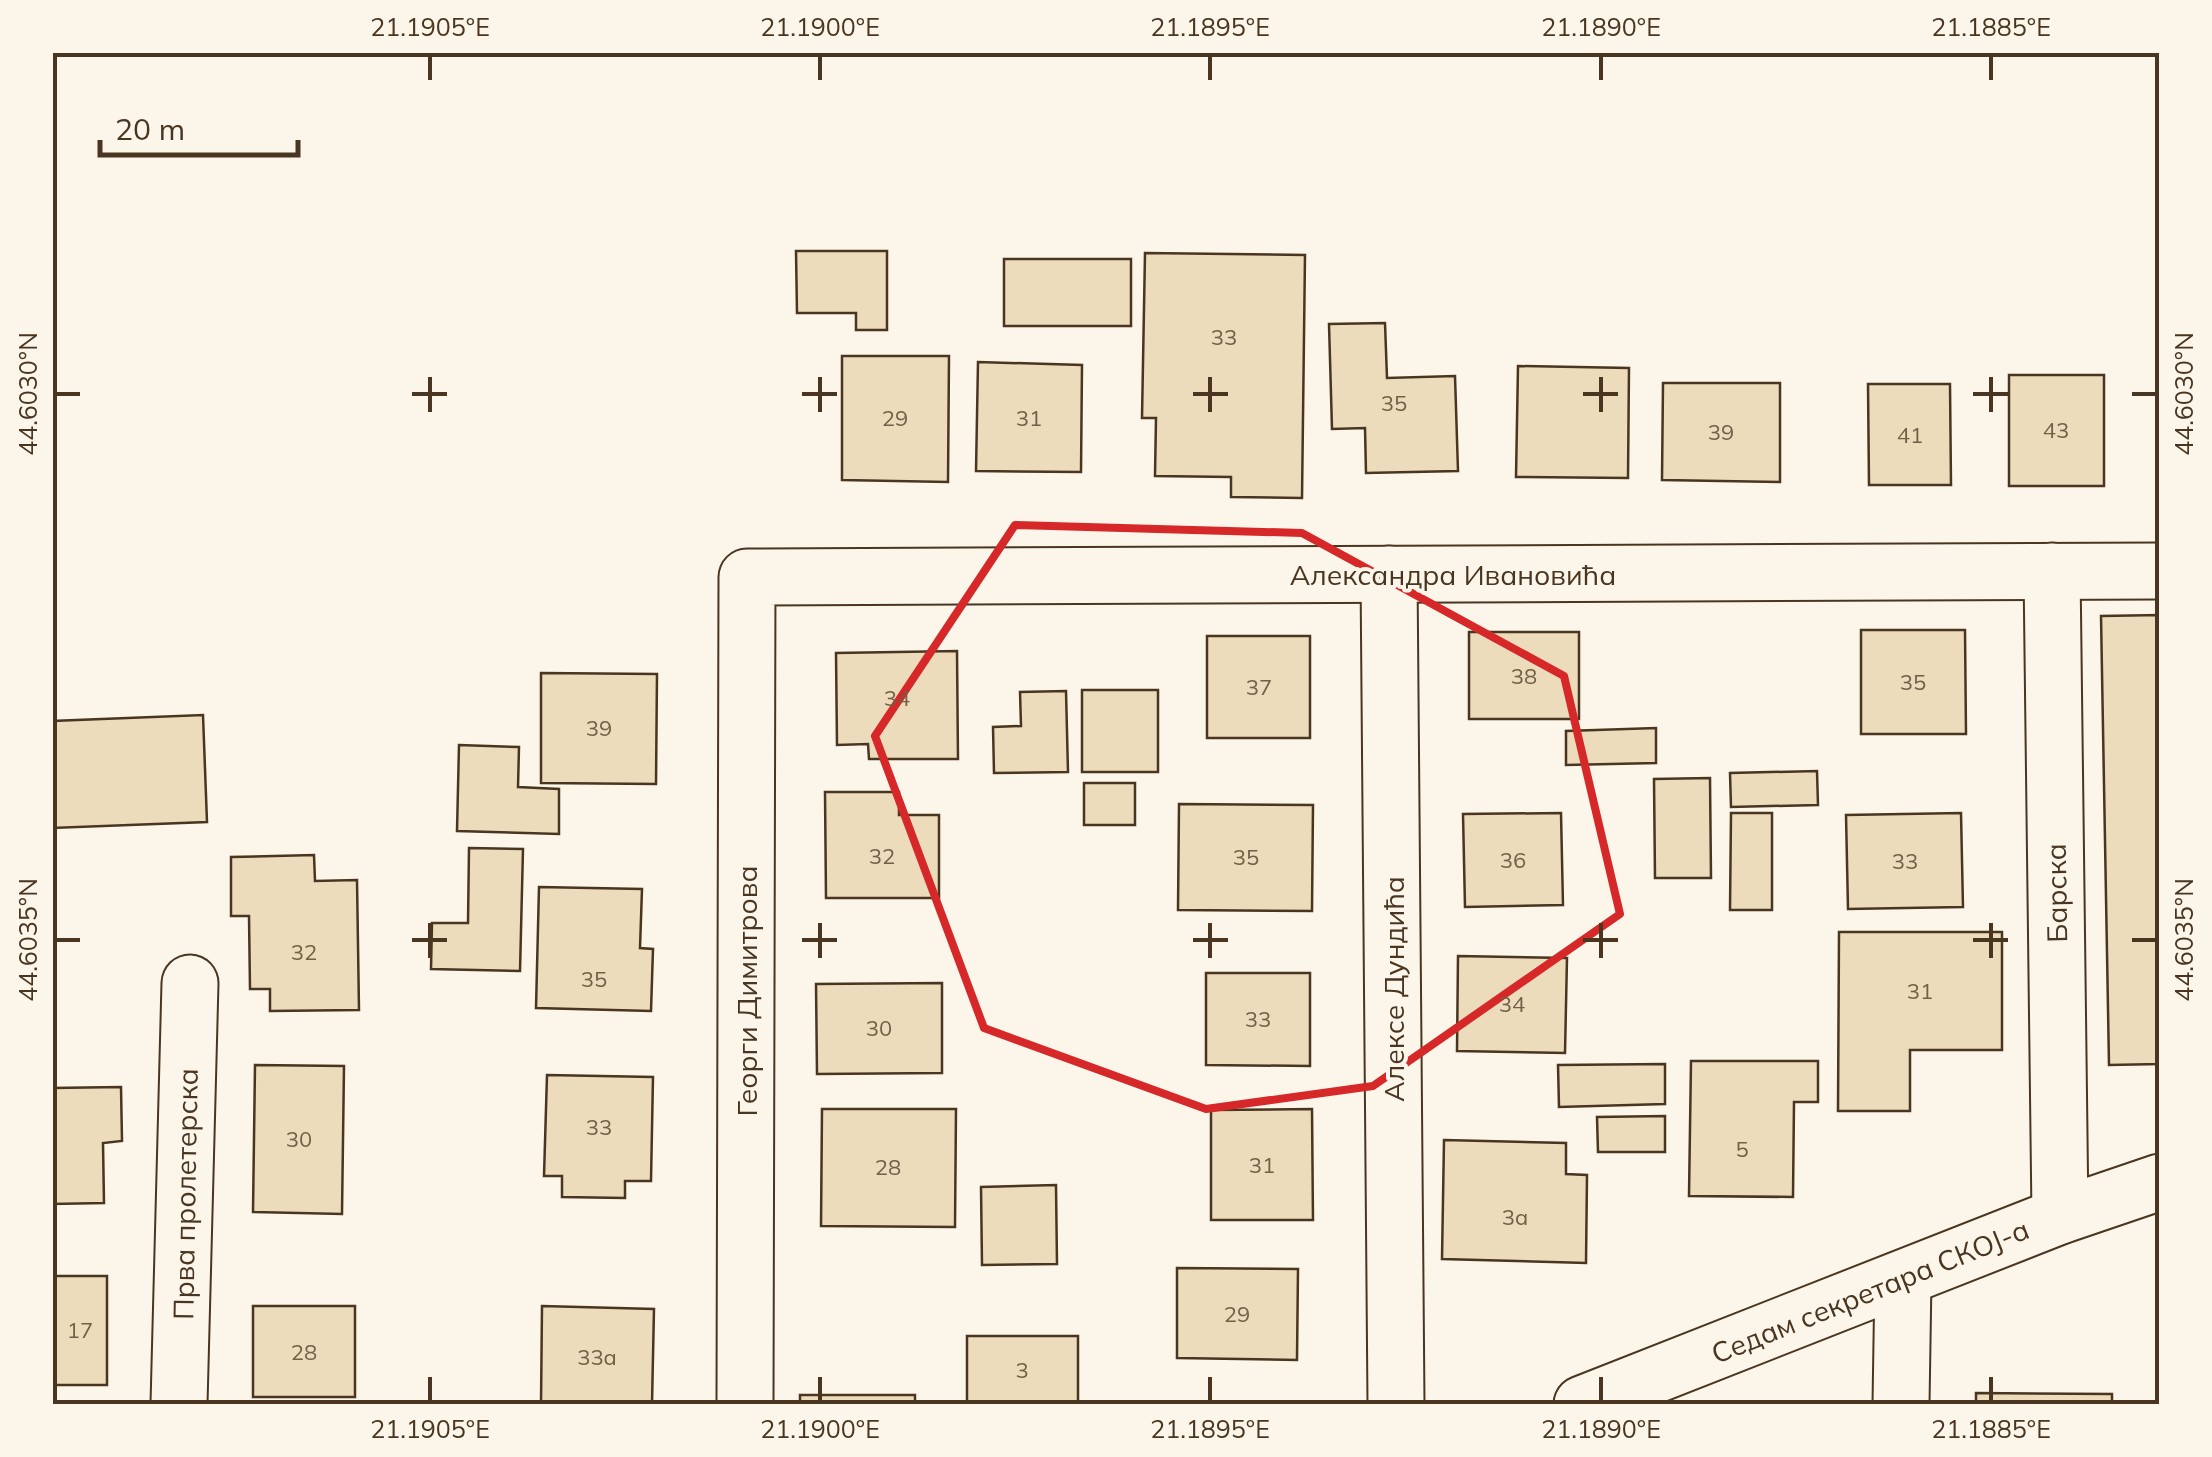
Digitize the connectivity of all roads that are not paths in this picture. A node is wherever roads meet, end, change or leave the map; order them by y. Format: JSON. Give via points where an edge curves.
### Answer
{"nodes":[{"id":1,"x":2052,"y":571,"type":"junction"},
{"id":2,"x":2160,"y":571,"type":"edge"},
{"id":3,"x":1389,"y":574,"type":"junction"},
{"id":4,"x":748,"y":577,"type":"joint"},
{"id":5,"x":190,"y":983,"type":"dead end"},
{"id":6,"x":2160,"y":1182,"type":"edge"},
{"id":7,"x":2060,"y":1216,"type":"junction"},
{"id":8,"x":1902,"y":1279,"type":"junction"},
{"id":9,"x":179,"y":1404,"type":"edge"},
{"id":10,"x":744,"y":1404,"type":"edge"},
{"id":11,"x":1396,"y":1404,"type":"edge"},
{"id":12,"x":1582,"y":1404,"type":"edge"},
{"id":13,"x":1901,"y":1404,"type":"edge"}],
"edges":[{"from":1,"to":2,"type":"street","name":"Александра Ивановића"},
{"from":1,"to":3,"type":"street","name":"Александра Ивановића"},
{"from":1,"to":7,"type":"street","name":"Барска"},
{"from":3,"to":4,"type":"street","name":"Александра Ивановића"},
{"from":3,"to":11,"type":"street","name":"Алексе Дундића"},
{"from":4,"to":10,"type":"street","name":"Георги Димитрова"},
{"from":5,"to":9,"type":"street","name":"Прва пролетерска"},
{"from":6,"to":7,"type":"street","name":"Седам секретара СКОЈ-а"},
{"from":7,"to":8,"type":"street","name":"Седам секретара СКОЈ-а"},
{"from":8,"to":12,"type":"street","name":"Седам секретара СКОЈ-а"},
{"from":8,"to":13,"type":"street"}]}
